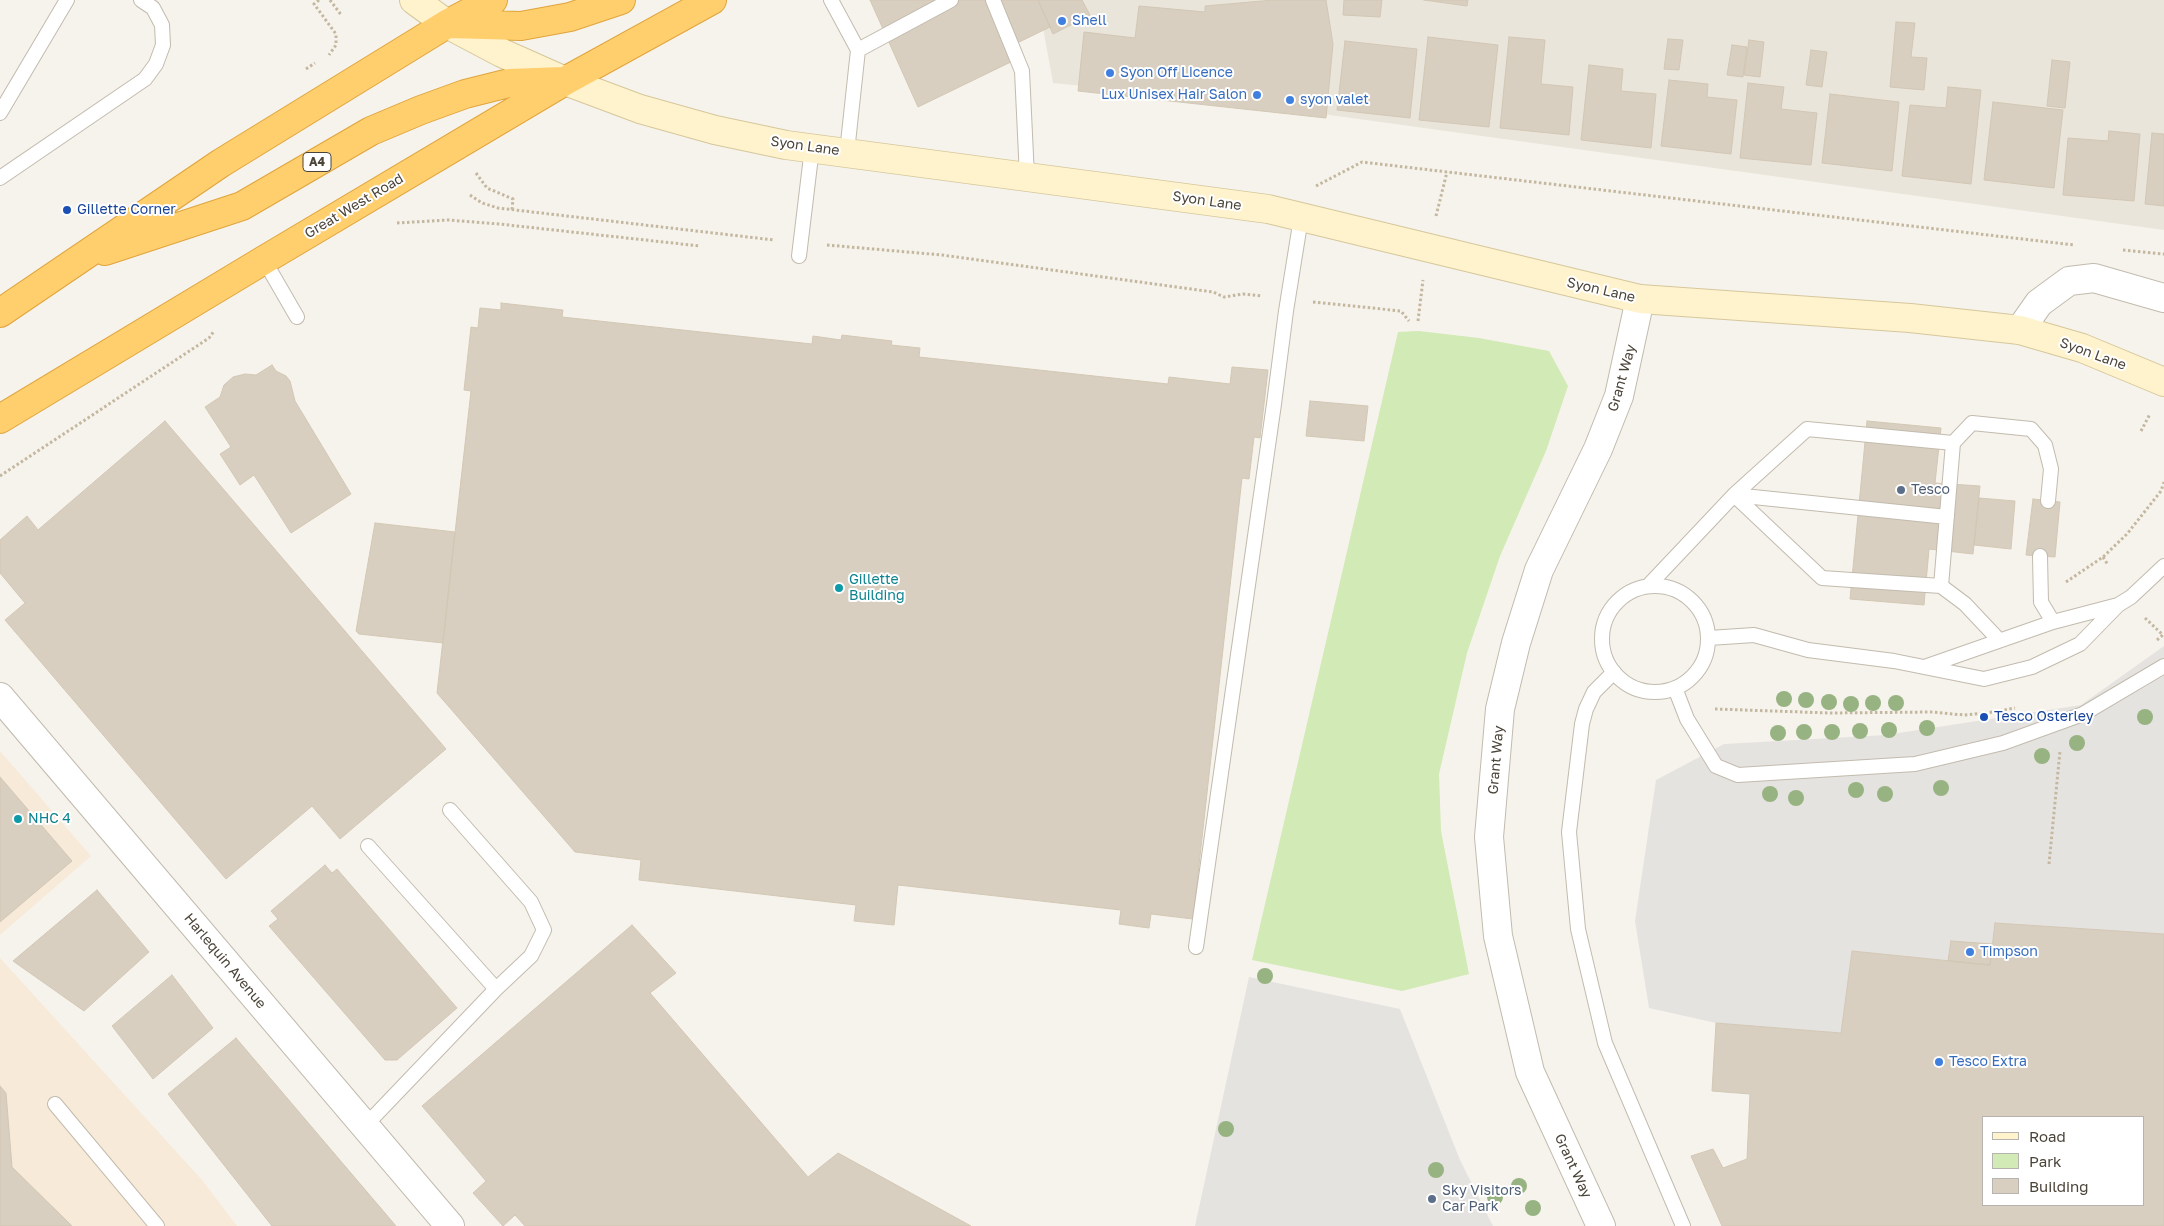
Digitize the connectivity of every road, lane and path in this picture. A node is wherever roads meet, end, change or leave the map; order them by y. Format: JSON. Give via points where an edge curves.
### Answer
{"nodes":[{"id":1,"x":67,"y":0,"type":"edge"},
{"id":2,"x":140,"y":0,"type":"edge"},
{"id":3,"x":319,"y":0,"type":"edge"},
{"id":4,"x":330,"y":0,"type":"edge"},
{"id":5,"x":414,"y":0,"type":"edge"},
{"id":6,"x":493,"y":0,"type":"edge"},
{"id":7,"x":621,"y":0,"type":"edge"},
{"id":8,"x":712,"y":0,"type":"edge"},
{"id":9,"x":831,"y":0,"type":"edge"},
{"id":10,"x":951,"y":0,"type":"edge"},
{"id":11,"x":993,"y":0,"type":"edge"},
{"id":12,"x":342,"y":16,"type":"dead end"},
{"id":13,"x":447,"y":24,"type":"junction"},
{"id":14,"x":858,"y":50,"type":"junction"},
{"id":15,"x":306,"y":68,"type":"dead end"},
{"id":16,"x":565,"y":82,"type":"junction"},
{"id":17,"x":0,"y":113,"type":"edge"},
{"id":18,"x":812,"y":148,"type":"junction"},
{"id":19,"x":847,"y":152,"type":"junction"},
{"id":20,"x":1447,"y":172,"type":"junction"},
{"id":21,"x":476,"y":173,"type":"dead end"},
{"id":22,"x":1027,"y":177,"type":"junction"},
{"id":23,"x":0,"y":178,"type":"edge"},
{"id":24,"x":470,"y":195,"type":"dead end"},
{"id":25,"x":1268,"y":209,"type":"junction"},
{"id":26,"x":512,"y":210,"type":"junction"},
{"id":27,"x":1301,"y":218,"type":"junction"},
{"id":28,"x":1435,"y":221,"type":"dead end"},
{"id":29,"x":397,"y":222,"type":"dead end"},
{"id":30,"x":700,"y":246,"type":"dead end"},
{"id":31,"x":2082,"y":246,"type":"dead end"},
{"id":32,"x":2118,"y":249,"type":"dead end"},
{"id":33,"x":800,"y":250,"type":"junction"},
{"id":34,"x":2164,"y":254,"type":"edge"},
{"id":35,"x":264,"y":260,"type":"junction"},
{"id":36,"x":74,"y":262,"type":"junction"},
{"id":37,"x":1423,"y":278,"type":"dead end"},
{"id":38,"x":1262,"y":296,"type":"dead end"},
{"id":39,"x":2164,"y":298,"type":"edge"},
{"id":40,"x":1640,"y":299,"type":"junction"},
{"id":41,"x":1304,"y":302,"type":"dead end"},
{"id":42,"x":0,"y":313,"type":"edge"},
{"id":43,"x":297,"y":317,"type":"dead end"},
{"id":44,"x":1409,"y":321,"type":"dead end"},
{"id":45,"x":1418,"y":322,"type":"dead end"},
{"id":46,"x":2020,"y":330,"type":"junction"},
{"id":47,"x":209,"y":338,"type":"dead end"},
{"id":48,"x":2164,"y":382,"type":"edge"},
{"id":49,"x":2150,"y":414,"type":"dead end"},
{"id":50,"x":0,"y":419,"type":"edge"},
{"id":51,"x":2141,"y":431,"type":"dead end"},
{"id":52,"x":1953,"y":443,"type":"junction"},
{"id":53,"x":0,"y":476,"type":"edge"},
{"id":54,"x":2164,"y":482,"type":"edge"},
{"id":55,"x":1734,"y":495,"type":"junction"},
{"id":56,"x":2048,"y":501,"type":"dead end"},
{"id":57,"x":1947,"y":517,"type":"junction"},
{"id":58,"x":2040,"y":556,"type":"dead end"},
{"id":59,"x":2103,"y":557,"type":"junction"},
{"id":60,"x":2108,"y":564,"type":"dead end"},
{"id":61,"x":2164,"y":566,"type":"edge"},
{"id":62,"x":1648,"y":586,"type":"junction"},
{"id":63,"x":1941,"y":586,"type":"junction"},
{"id":64,"x":2041,"y":593,"type":"junction"},
{"id":65,"x":2118,"y":605,"type":"junction"},
{"id":66,"x":2143,"y":616,"type":"dead end"},
{"id":67,"x":2053,"y":622,"type":"junction"},
{"id":68,"x":2163,"y":635,"type":"edge"},
{"id":69,"x":1709,"y":638,"type":"junction"},
{"id":70,"x":1998,"y":640,"type":"junction"},
{"id":71,"x":1927,"y":666,"type":"junction"},
{"id":72,"x":2164,"y":666,"type":"edge"},
{"id":73,"x":1614,"y":672,"type":"junction"},
{"id":74,"x":1675,"y":688,"type":"junction"},
{"id":75,"x":0,"y":696,"type":"edge"},
{"id":76,"x":2061,"y":743,"type":"dead end"},
{"id":77,"x":450,"y":810,"type":"dead end"},
{"id":78,"x":368,"y":846,"type":"dead end"},
{"id":79,"x":2049,"y":864,"type":"dead end"},
{"id":80,"x":1196,"y":947,"type":"dead end"},
{"id":81,"x":496,"y":989,"type":"junction"},
{"id":82,"x":55,"y":1104,"type":"dead end"},
{"id":83,"x":364,"y":1126,"type":"junction"},
{"id":84,"x":157,"y":1226,"type":"edge"},
{"id":85,"x":450,"y":1226,"type":"edge"},
{"id":86,"x":1601,"y":1226,"type":"edge"},
{"id":87,"x":1684,"y":1226,"type":"edge"}],
"edges":[{"from":1,"to":17,"type":"lane"},
{"from":2,"to":23,"type":"lane","via":[[153,8],[162,25],[162,45],[156,64],[145,79]]},
{"from":3,"to":15,"type":"path","via":[[314,4],[336,34],[336,45],[330,54]]},
{"from":4,"to":12,"type":"path"},
{"from":5,"to":13,"type":"main road","name":"Syon Lane"},
{"from":6,"to":13,"type":"highway","number":"A4"},
{"from":7,"to":13,"type":"highway","via":[[570,17],[521,26]]},
{"from":8,"to":16,"type":"highway","name":"Great West Road","number":"A4"},
{"from":9,"to":14,"type":"lane"},
{"from":10,"to":14,"type":"lane"},
{"from":11,"to":22,"type":"lane","via":[[1022,71]]},
{"from":13,"to":16,"type":"main road","name":"Syon Lane"},
{"from":13,"to":36,"type":"highway","number":"A4","via":[[221,163]]},
{"from":14,"to":19,"type":"lane"},
{"from":16,"to":18,"type":"main road","name":"Syon Lane","via":[[706,128]]},
{"from":16,"to":35,"type":"highway","name":"Great West Road","number":"A4"},
{"from":16,"to":36,"type":"highway","number":"A4","via":[[509,83],[421,110],[371,130],[242,206]]},
{"from":18,"to":19,"type":"main road","name":"Syon Lane"},
{"from":18,"to":33,"type":"lane"},
{"from":19,"to":22,"type":"main road","name":"Syon Lane"},
{"from":20,"to":25,"type":"path","via":[[1362,162]]},
{"from":20,"to":28,"type":"path"},
{"from":20,"to":31,"type":"path"},
{"from":21,"to":26,"type":"path","via":[[487,188],[513,199]]},
{"from":22,"to":25,"type":"main road","name":"Syon Lane"},
{"from":24,"to":26,"type":"path","via":[[482,203]]},
{"from":25,"to":27,"type":"main road","name":"Syon Lane"},
{"from":26,"to":33,"type":"path"},
{"from":27,"to":40,"type":"main road","name":"Syon Lane"},
{"from":27,"to":80,"type":"lane"},
{"from":29,"to":30,"type":"path","via":[[448,220],[490,223]]},
{"from":32,"to":34,"type":"path"},
{"from":33,"to":38,"type":"path","via":[[942,255],[1213,292],[1224,297]]},
{"from":35,"to":43,"type":"lane"},
{"from":35,"to":50,"type":"highway","name":"Great West Road","number":"A4"},
{"from":36,"to":42,"type":"highway","number":"A4"},
{"from":37,"to":45,"type":"path"},
{"from":39,"to":46,"type":"street","via":[[2094,278],[2069,280],[2039,303]]},
{"from":40,"to":46,"type":"main road","name":"Syon Lane","via":[[1910,318]]},
{"from":40,"to":86,"type":"street","name":"Grant Way","via":[[1619,396],[1598,449],[1539,570],[1516,644],[1500,709],[1489,837],[1498,936],[1530,1072]]},
{"from":41,"to":44,"type":"path","via":[[1401,311]]},
{"from":46,"to":48,"type":"main road","name":"Syon Lane","via":[[2082,348]]},
{"from":47,"to":53,"type":"path"},
{"from":49,"to":51,"type":"path"},
{"from":52,"to":55,"type":"lane","via":[[1807,428]]},
{"from":52,"to":56,"type":"lane","via":[[1972,423],[2031,429],[2045,445],[2051,469]]},
{"from":52,"to":57,"type":"lane"},
{"from":54,"to":59,"type":"path","via":[[2161,491],[2127,534]]},
{"from":55,"to":57,"type":"lane"},
{"from":55,"to":62,"type":"lane"},
{"from":55,"to":63,"type":"lane","via":[[1822,578]]},
{"from":57,"to":63,"type":"lane"},
{"from":58,"to":64,"type":"lane"},
{"from":59,"to":60,"type":"path"},
{"from":59,"to":64,"type":"path","via":[[2057,589]]},
{"from":61,"to":65,"type":"lane"},
{"from":62,"to":69,"type":"lane","via":[[1666,587],[1683,594],[1696,605],[1705,620]]},
{"from":62,"to":73,"type":"lane","via":[[1618,602],[1608,616],[1603,650]]},
{"from":63,"to":70,"type":"lane","via":[[1966,604]]},
{"from":64,"to":67,"type":"lane","via":[[2041,602]]},
{"from":65,"to":67,"type":"lane"},
{"from":65,"to":71,"type":"lane","via":[[2080,644],[2032,667],[1984,679]]},
{"from":66,"to":68,"type":"path"},
{"from":67,"to":70,"type":"lane"},
{"from":69,"to":71,"type":"lane","via":[[1754,635],[1808,650]]},
{"from":69,"to":74,"type":"lane","via":[[1700,668]]},
{"from":70,"to":71,"type":"lane"},
{"from":72,"to":74,"type":"lane","via":[[2083,714],[2003,743],[1915,764],[1738,775],[1716,766],[1687,719]]},
{"from":73,"to":74,"type":"lane","via":[[1632,687],[1647,692]]},
{"from":73,"to":87,"type":"lane","via":[[1594,692],[1582,724],[1569,832],[1578,929],[1605,1043]]},
{"from":75,"to":83,"type":"street","name":"Harlequin Avenue"},
{"from":76,"to":79,"type":"path"},
{"from":77,"to":81,"type":"lane","via":[[532,902],[544,930],[531,956]]},
{"from":78,"to":81,"type":"lane"},
{"from":81,"to":83,"type":"lane"},
{"from":82,"to":84,"type":"lane"},
{"from":83,"to":85,"type":"street","name":"Harlequin Avenue"}]}
